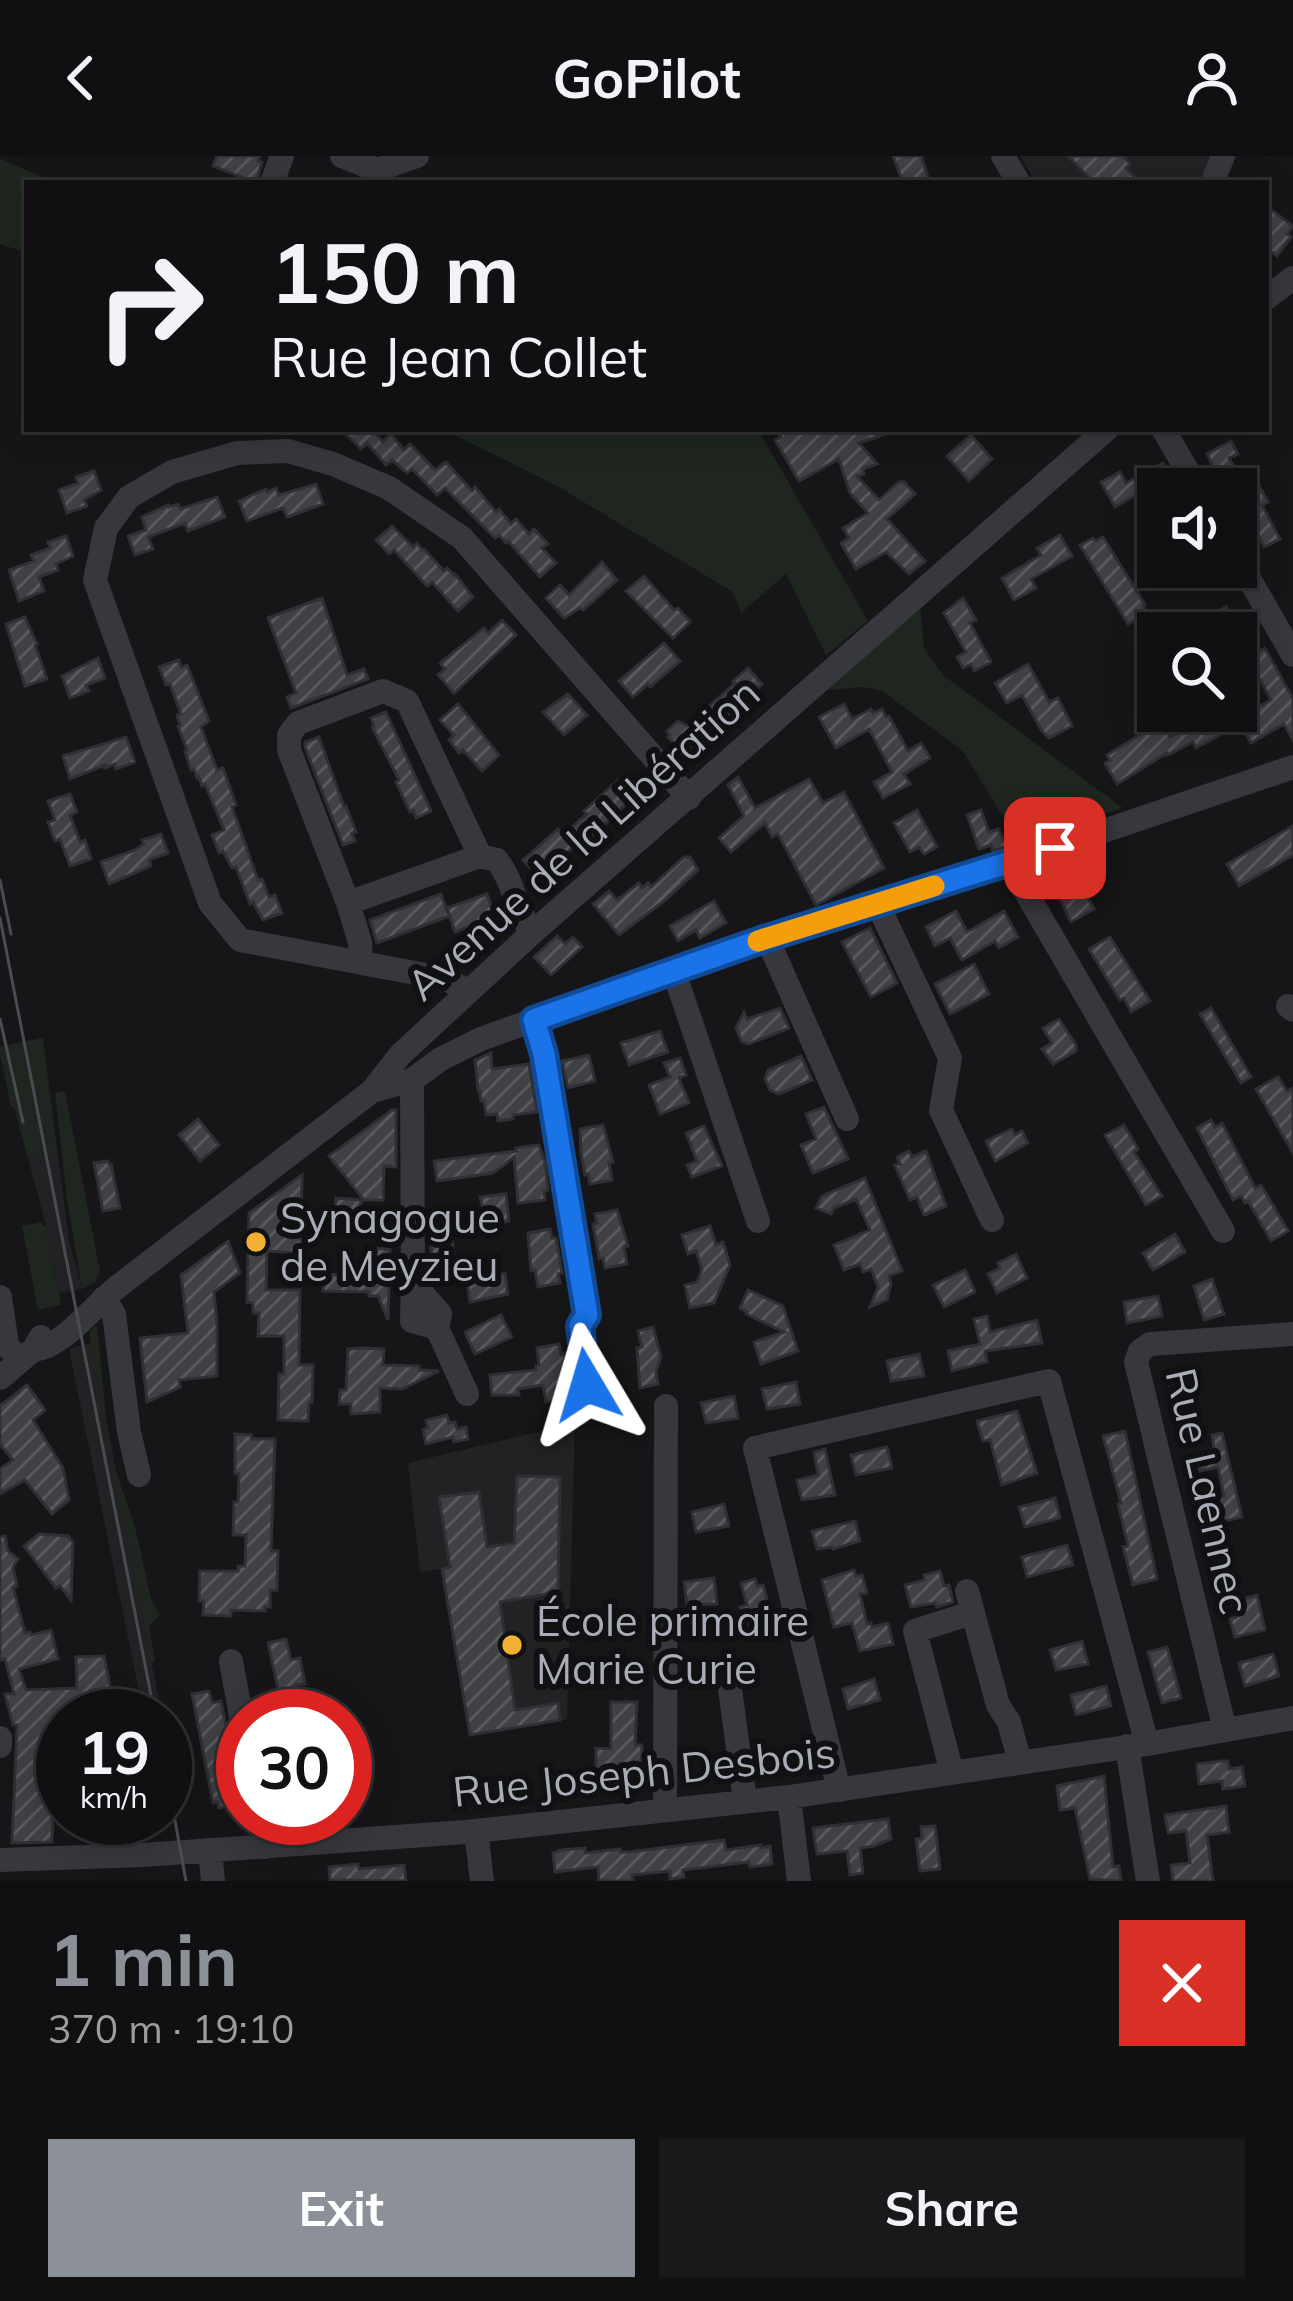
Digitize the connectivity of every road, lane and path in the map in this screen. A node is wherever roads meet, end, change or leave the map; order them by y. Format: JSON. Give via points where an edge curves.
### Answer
{"nodes":[{"id":1,"x":342,"y":156,"type":"edge"},
{"id":2,"x":418,"y":156,"type":"edge"},
{"id":3,"x":1103,"y":432,"type":"edge"},
{"id":4,"x":1165,"y":432,"type":"edge"},
{"id":5,"x":1186,"y":468,"type":"edge"},
{"id":6,"x":1254,"y":588,"type":"edge"},
{"id":7,"x":1293,"y":655,"type":"edge"},
{"id":8,"x":1293,"y":767,"type":"edge"},
{"id":9,"x":688,"y":798,"type":"junction"},
{"id":10,"x":480,"y":856,"type":"junction"},
{"id":11,"x":1010,"y":863,"type":"junction"},
{"id":12,"x":348,"y":903,"type":"junction"},
{"id":13,"x":877,"y":903,"type":"junction"},
{"id":14,"x":532,"y":933,"type":"junction"},
{"id":15,"x":767,"y":938,"type":"junction"},
{"id":16,"x":362,"y":963,"type":"junction"},
{"id":17,"x":674,"y":969,"type":"junction"},
{"id":18,"x":451,"y":1008,"type":"junction"},
{"id":19,"x":534,"y":1020,"type":"junction"},
{"id":20,"x":475,"y":1043,"type":"junction"},
{"id":21,"x":412,"y":1080,"type":"junction"},
{"id":22,"x":372,"y":1091,"type":"junction"},
{"id":23,"x":847,"y":1119,"type":"dead end"},
{"id":24,"x":992,"y":1220,"type":"dead end"},
{"id":25,"x":758,"y":1221,"type":"dead end"},
{"id":26,"x":1223,"y":1232,"type":"dead end"},
{"id":27,"x":104,"y":1298,"type":"junction"},
{"id":28,"x":1,"y":1311,"type":"edge"},
{"id":29,"x":1293,"y":1334,"type":"edge"},
{"id":30,"x":27,"y":1355,"type":"junction"},
{"id":31,"x":0,"y":1378,"type":"edge"},
{"id":32,"x":587,"y":1385,"type":"dead end"},
{"id":33,"x":467,"y":1394,"type":"dead end"},
{"id":34,"x":666,"y":1406,"type":"dead end"},
{"id":35,"x":139,"y":1475,"type":"dead end"},
{"id":36,"x":231,"y":1660,"type":"dead end"},
{"id":37,"x":728,"y":1666,"type":"dead end"},
{"id":38,"x":236,"y":1689,"type":"edge"},
{"id":39,"x":1293,"y":1718,"type":"edge"},
{"id":40,"x":1225,"y":1730,"type":"junction"},
{"id":41,"x":1137,"y":1745,"type":"junction"},
{"id":42,"x":1020,"y":1762,"type":"junction"},
{"id":43,"x":952,"y":1773,"type":"junction"},
{"id":44,"x":839,"y":1790,"type":"junction"},
{"id":45,"x":789,"y":1797,"type":"junction"},
{"id":46,"x":745,"y":1802,"type":"junction"},
{"id":47,"x":665,"y":1809,"type":"junction"},
{"id":48,"x":476,"y":1831,"type":"junction"},
{"id":49,"x":266,"y":1847,"type":"joint"},
{"id":50,"x":210,"y":1850,"type":"junction"},
{"id":51,"x":0,"y":1861,"type":"edge"},
{"id":52,"x":127,"y":1868,"type":"edge"},
{"id":53,"x":213,"y":1881,"type":"edge"},
{"id":54,"x":482,"y":1881,"type":"edge"},
{"id":55,"x":799,"y":1881,"type":"edge"},
{"id":56,"x":1148,"y":1881,"type":"edge"}],
"edges":[{"from":1,"to":2,"type":"street","via":[[376,170]]},
{"from":3,"to":9,"type":"street","name":"Avenue de la Libération"},
{"from":4,"to":5,"type":"street"},
{"from":6,"to":7,"type":"street"},
{"from":8,"to":11,"type":"street"},
{"from":9,"to":14,"type":"street","name":"Avenue de la Libération"},
{"from":9,"to":16,"type":"street","via":[[462,538],[389,488],[288,451],[237,453],[172,472],[129,497],[106,529],[95,580],[209,904],[240,940]]},
{"from":10,"to":12,"type":"street"},
{"from":10,"to":12,"type":"street","via":[[407,700],[383,691],[298,723],[289,735]]},
{"from":10,"to":14,"type":"street","via":[[506,871]]},
{"from":11,"to":13,"type":"street"},
{"from":11,"to":26,"type":"street"},
{"from":12,"to":16,"type":"street"},
{"from":13,"to":15,"type":"street"},
{"from":13,"to":24,"type":"street","via":[[950,1058],[941,1110]]},
{"from":14,"to":18,"type":"street","name":"Avenue de la Libération"},
{"from":15,"to":17,"type":"street"},
{"from":15,"to":23,"type":"street"},
{"from":16,"to":18,"type":"street","via":[[447,979]]},
{"from":17,"to":19,"type":"street"},
{"from":17,"to":25,"type":"street"},
{"from":18,"to":20,"type":"street","via":[[447,1033]]},
{"from":18,"to":22,"type":"street","name":"Avenue de la Libération"},
{"from":19,"to":20,"type":"street"},
{"from":19,"to":32,"type":"street","via":[[587,1315],[580,1326]]},
{"from":20,"to":21,"type":"street"},
{"from":21,"to":22,"type":"street"},
{"from":21,"to":33,"type":"street","via":[[413,1283],[440,1314],[437,1328]]},
{"from":22,"to":27,"type":"street","name":"Avenue de la Libération"},
{"from":27,"to":30,"type":"street","name":"Avenue de la Libération","via":[[40,1337]]},
{"from":27,"to":35,"type":"street","via":[[114,1313]]},
{"from":28,"to":30,"type":"street","via":[[7,1345]]},
{"from":29,"to":40,"type":"street","name":"Rue Laennec","via":[[1150,1344],[1136,1362]]},
{"from":30,"to":31,"type":"street","name":"Avenue de la Libération"},
{"from":34,"to":47,"type":"street"},
{"from":36,"to":38,"type":"street"},
{"from":37,"to":46,"type":"street"},
{"from":39,"to":40,"type":"street","name":"Rue Joseph Desbois"},
{"from":40,"to":41,"type":"street","name":"Rue Joseph Desbois"},
{"from":41,"to":42,"type":"street","name":"Rue Joseph Desbois"},
{"from":41,"to":44,"type":"street","via":[[1049,1381],[755,1448]]},
{"from":41,"to":56,"type":"street"},
{"from":42,"to":43,"type":"street","name":"Rue Joseph Desbois"},
{"from":42,"to":43,"type":"street","via":[[964,1603],[915,1631]]},
{"from":43,"to":44,"type":"street","name":"Rue Joseph Desbois"},
{"from":44,"to":45,"type":"street","name":"Rue Joseph Desbois"},
{"from":45,"to":46,"type":"street","name":"Rue Joseph Desbois"},
{"from":45,"to":55,"type":"street"},
{"from":46,"to":47,"type":"street","name":"Rue Joseph Desbois"},
{"from":47,"to":48,"type":"street","name":"Rue Joseph Desbois"},
{"from":48,"to":49,"type":"street","name":"Rue Joseph Desbois"},
{"from":48,"to":54,"type":"street"},
{"from":49,"to":50,"type":"street","name":"Rue Joseph Desbois"},
{"from":50,"to":52,"type":"street","name":"Rue Joseph Desbois"},
{"from":50,"to":53,"type":"street"},
{"from":51,"to":52,"type":"street","name":"Rue Joseph Desbois"}]}
